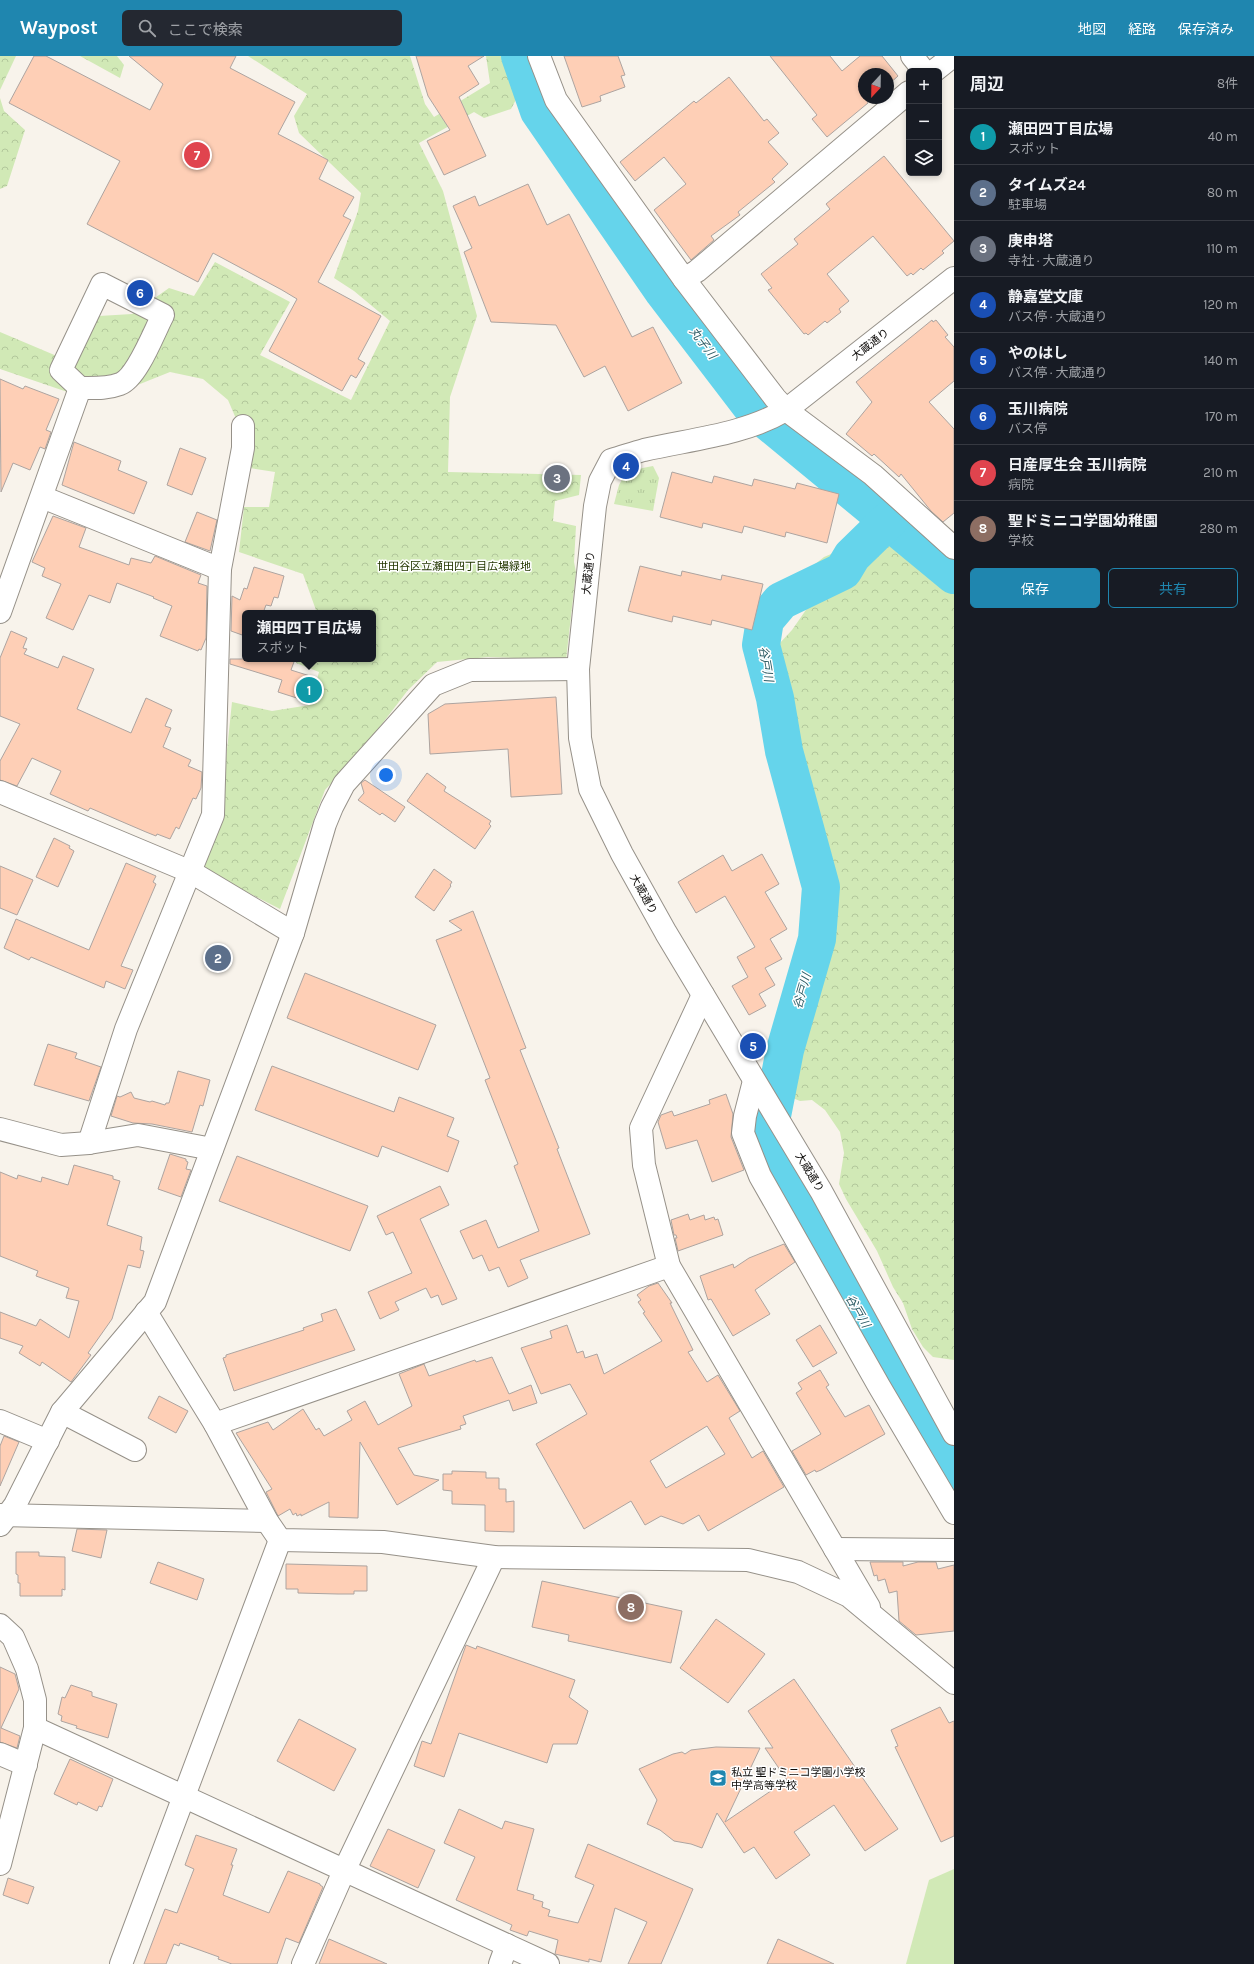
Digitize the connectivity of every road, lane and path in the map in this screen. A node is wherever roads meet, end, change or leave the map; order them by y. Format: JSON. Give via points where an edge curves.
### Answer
{"nodes":[{"id":1,"x":539,"y":56,"type":"edge"},
{"id":2,"x":912,"y":56,"type":"edge"},
{"id":3,"x":953,"y":56,"type":"edge"},
{"id":4,"x":922,"y":68,"type":"edge"},
{"id":5,"x":938,"y":68,"type":"edge"},
{"id":6,"x":906,"y":95,"type":"edge"},
{"id":7,"x":954,"y":278,"type":"edge"},
{"id":8,"x":684,"y":279,"type":"junction"},
{"id":9,"x":80,"y":388,"type":"junction"},
{"id":10,"x":773,"y":416,"type":"junction"},
{"id":11,"x":243,"y":426,"type":"dead end"},
{"id":12,"x":42,"y":497,"type":"junction"},
{"id":13,"x":954,"y":548,"type":"edge"},
{"id":14,"x":220,"y":569,"type":"junction"},
{"id":15,"x":0,"y":612,"type":"edge"},
{"id":16,"x":578,"y":669,"type":"junction"},
{"id":17,"x":0,"y":792,"type":"edge"},
{"id":18,"x":191,"y":872,"type":"junction"},
{"id":19,"x":293,"y":933,"type":"junction"},
{"id":20,"x":703,"y":995,"type":"junction"},
{"id":21,"x":754,"y":1081,"type":"junction"},
{"id":22,"x":0,"y":1129,"type":"edge"},
{"id":23,"x":89,"y":1143,"type":"junction"},
{"id":24,"x":212,"y":1150,"type":"junction"},
{"id":25,"x":669,"y":1266,"type":"junction"},
{"id":26,"x":146,"y":1312,"type":"junction"},
{"id":27,"x":62,"y":1412,"type":"junction"},
{"id":28,"x":0,"y":1421,"type":"edge"},
{"id":29,"x":215,"y":1424,"type":"junction"},
{"id":30,"x":954,"y":1434,"type":"edge"},
{"id":31,"x":48,"y":1441,"type":"junction"},
{"id":32,"x":135,"y":1450,"type":"dead end"},
{"id":33,"x":954,"y":1513,"type":"edge"},
{"id":34,"x":2,"y":1519,"type":"edge"},
{"id":35,"x":267,"y":1521,"type":"junction"},
{"id":36,"x":280,"y":1540,"type":"junction"},
{"id":37,"x":835,"y":1549,"type":"junction"},
{"id":38,"x":954,"y":1550,"type":"edge"},
{"id":39,"x":494,"y":1556,"type":"junction"},
{"id":40,"x":874,"y":1617,"type":"junction"},
{"id":41,"x":0,"y":1625,"type":"edge"},
{"id":42,"x":954,"y":1683,"type":"edge"},
{"id":43,"x":35,"y":1728,"type":"junction"},
{"id":44,"x":0,"y":1754,"type":"edge"},
{"id":45,"x":26,"y":1765,"type":"junction"},
{"id":46,"x":184,"y":1796,"type":"junction"},
{"id":47,"x":0,"y":1864,"type":"edge"},
{"id":48,"x":344,"y":1871,"type":"junction"},
{"id":49,"x":504,"y":1955,"type":"edge"},
{"id":50,"x":120,"y":1964,"type":"edge"},
{"id":51,"x":303,"y":1964,"type":"edge"},
{"id":52,"x":548,"y":1964,"type":"edge"}],
"edges":[{"from":1,"to":8,"type":"street","via":[[556,100]]},
{"from":2,"to":4,"type":"street"},
{"from":3,"to":5,"type":"street"},
{"from":6,"to":8,"type":"street","via":[[697,271]]},
{"from":7,"to":10,"type":"street","name":"大蔵通り"},
{"from":8,"to":10,"type":"street","via":[[775,398]]},
{"from":9,"to":9,"type":"street","via":[[61,370],[102,284],[162,315],[133,375],[114,386]]},
{"from":9,"to":12,"type":"street"},
{"from":10,"to":13,"type":"street","via":[[873,475]]},
{"from":10,"to":16,"type":"street","name":"大蔵通り","via":[[722,434],[642,450],[611,460],[600,481],[595,506]]},
{"from":11,"to":14,"type":"street","via":[[243,448]]},
{"from":12,"to":14,"type":"street"},
{"from":12,"to":15,"type":"street"},
{"from":14,"to":18,"type":"street","via":[[213,815]]},
{"from":16,"to":19,"type":"street","via":[[470,670],[433,685],[344,784],[326,824]]},
{"from":16,"to":20,"type":"street","name":"大蔵通り","via":[[580,738],[590,789],[622,854]]},
{"from":17,"to":18,"type":"street"},
{"from":18,"to":19,"type":"street"},
{"from":18,"to":23,"type":"street","via":[[126,1029]]},
{"from":19,"to":24,"type":"street"},
{"from":20,"to":21,"type":"street","name":"大蔵通り"},
{"from":20,"to":25,"type":"street","via":[[641,1128],[644,1165]]},
{"from":21,"to":30,"type":"street","name":"大蔵通り","via":[[821,1191]]},
{"from":21,"to":33,"type":"street","via":[[743,1133],[760,1176]]},
{"from":22,"to":23,"type":"street","via":[[62,1145]]},
{"from":23,"to":24,"type":"street","via":[[138,1135]]},
{"from":24,"to":26,"type":"street","via":[[155,1302]]},
{"from":25,"to":29,"type":"street"},
{"from":25,"to":37,"type":"street"},
{"from":26,"to":27,"type":"street"},
{"from":26,"to":29,"type":"street"},
{"from":27,"to":31,"type":"street"},
{"from":27,"to":32,"type":"street"},
{"from":28,"to":31,"type":"street"},
{"from":29,"to":35,"type":"street"},
{"from":31,"to":34,"type":"street","via":[[15,1505]]},
{"from":34,"to":35,"type":"street"},
{"from":35,"to":36,"type":"street"},
{"from":36,"to":39,"type":"street","via":[[383,1542]]},
{"from":36,"to":46,"type":"street"},
{"from":37,"to":38,"type":"street"},
{"from":37,"to":40,"type":"street"},
{"from":39,"to":40,"type":"street","via":[[748,1560],[798,1572],[829,1586],[849,1596]]},
{"from":39,"to":48,"type":"street"},
{"from":40,"to":42,"type":"street"},
{"from":41,"to":43,"type":"street","via":[[14,1637],[27,1669],[35,1700]]},
{"from":43,"to":45,"type":"street"},
{"from":43,"to":46,"type":"street"},
{"from":44,"to":45,"type":"street"},
{"from":45,"to":47,"type":"street"},
{"from":46,"to":48,"type":"street"},
{"from":46,"to":50,"type":"street"},
{"from":48,"to":49,"type":"street"},
{"from":48,"to":51,"type":"street"},
{"from":49,"to":52,"type":"street"}]}
